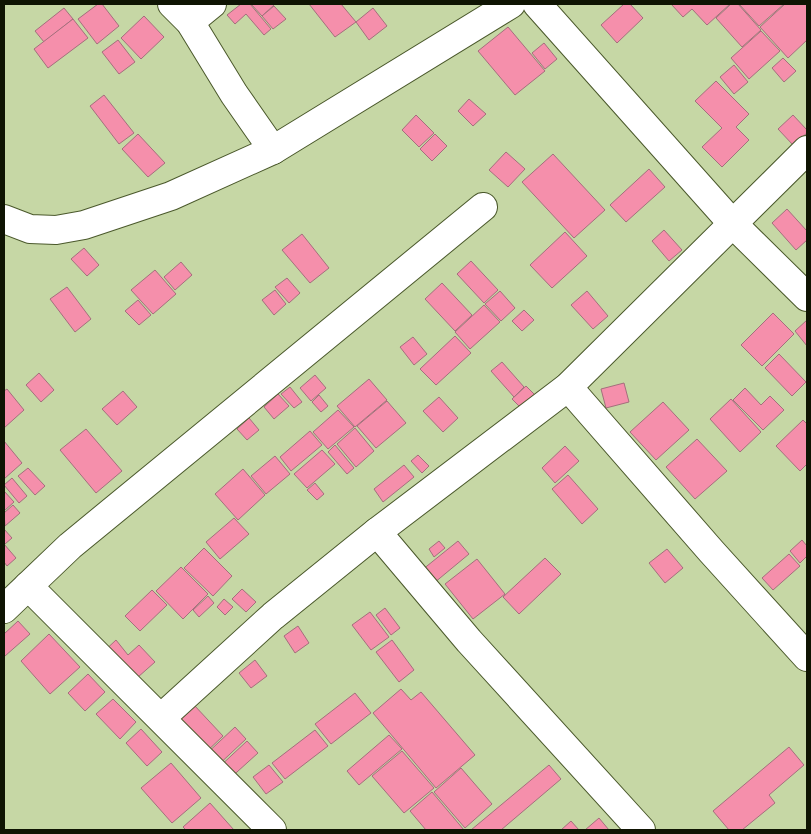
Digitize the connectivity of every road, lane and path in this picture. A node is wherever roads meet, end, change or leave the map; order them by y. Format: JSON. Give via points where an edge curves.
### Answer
{"nodes":[{"id":1,"x":212,"y":4,"type":"edge"},
{"id":2,"x":511,"y":4,"type":"edge"},
{"id":3,"x":537,"y":4,"type":"edge"},
{"id":4,"x":181,"y":13,"type":"edge"},
{"id":5,"x":273,"y":150,"type":"junction"},
{"id":6,"x":807,"y":150,"type":"edge"},
{"id":7,"x":483,"y":207,"type":"dead end"},
{"id":8,"x":4,"y":219,"type":"edge"},
{"id":9,"x":732,"y":223,"type":"junction"},
{"id":10,"x":807,"y":297,"type":"edge"},
{"id":11,"x":568,"y":387,"type":"junction"},
{"id":12,"x":377,"y":532,"type":"junction"},
{"id":13,"x":28,"y":586,"type":"junction"},
{"id":14,"x":4,"y":609,"type":"edge"},
{"id":15,"x":807,"y":657,"type":"edge"},
{"id":16,"x":161,"y":718,"type":"junction"},
{"id":17,"x":272,"y":830,"type":"edge"},
{"id":18,"x":641,"y":830,"type":"edge"}],
"edges":[{"from":1,"to":4,"type":"street"},
{"from":2,"to":5,"type":"street"},
{"from":3,"to":9,"type":"street"},
{"from":4,"to":5,"type":"street"},
{"from":5,"to":8,"type":"street","via":[[171,196],[84,225],[56,230],[30,229]]},
{"from":6,"to":9,"type":"street"},
{"from":7,"to":13,"type":"street","via":[[70,546]]},
{"from":9,"to":10,"type":"street"},
{"from":9,"to":11,"type":"street"},
{"from":11,"to":12,"type":"street"},
{"from":11,"to":15,"type":"street"},
{"from":12,"to":16,"type":"street","via":[[273,616]]},
{"from":12,"to":18,"type":"street","via":[[469,641]]},
{"from":13,"to":14,"type":"street"},
{"from":13,"to":16,"type":"street"},
{"from":16,"to":17,"type":"street"}]}
